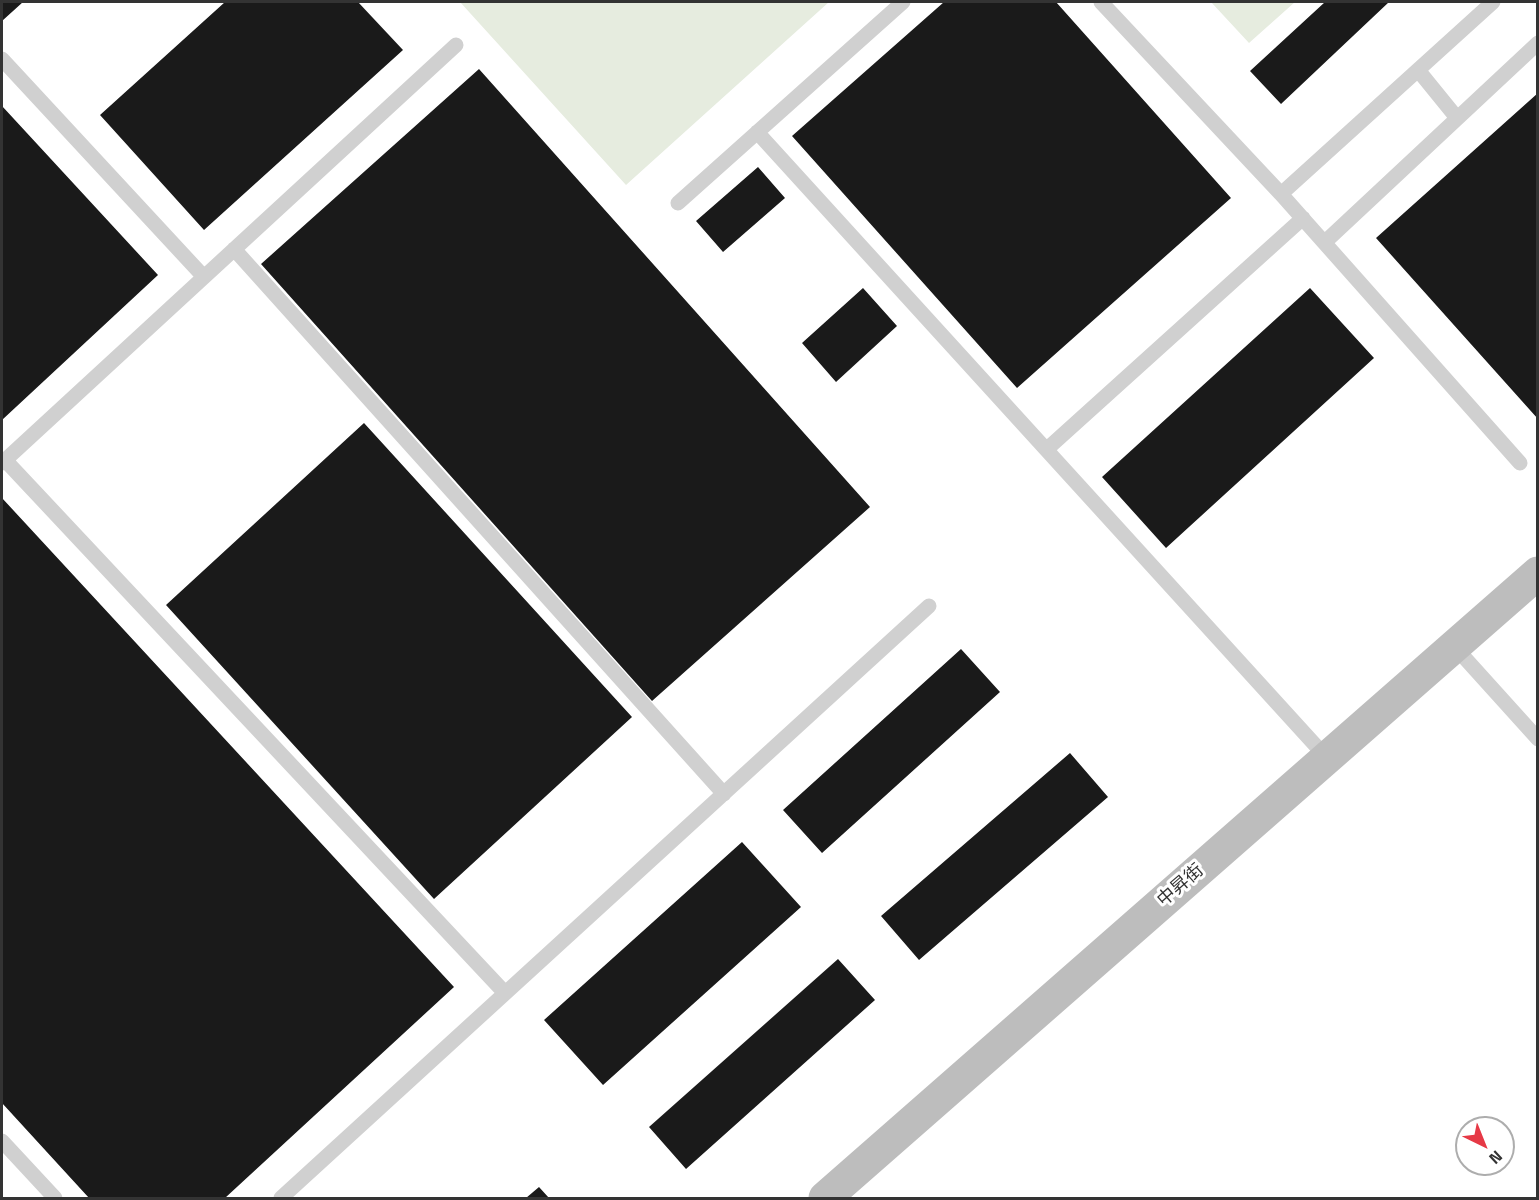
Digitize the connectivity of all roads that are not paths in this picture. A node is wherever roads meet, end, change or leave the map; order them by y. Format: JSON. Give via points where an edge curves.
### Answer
{"nodes":[{"id":1,"x":903,"y":2,"type":"edge"},
{"id":2,"x":1101,"y":2,"type":"edge"},
{"id":3,"x":1493,"y":2,"type":"edge"},
{"id":4,"x":1538,"y":44,"type":"edge"},
{"id":5,"x":456,"y":45,"type":"dead end"},
{"id":6,"x":2,"y":59,"type":"edge"},
{"id":7,"x":1418,"y":70,"type":"junction"},
{"id":8,"x":1457,"y":118,"type":"junction"},
{"id":9,"x":758,"y":132,"type":"junction"},
{"id":10,"x":1281,"y":194,"type":"junction"},
{"id":11,"x":678,"y":203,"type":"dead end"},
{"id":12,"x":1303,"y":218,"type":"junction"},
{"id":13,"x":1324,"y":242,"type":"junction"},
{"id":14,"x":234,"y":249,"type":"junction"},
{"id":15,"x":204,"y":277,"type":"junction"},
{"id":16,"x":1047,"y":448,"type":"junction"},
{"id":17,"x":3,"y":462,"type":"edge"},
{"id":18,"x":1520,"y":463,"type":"dead end"},
{"id":19,"x":1538,"y":573,"type":"edge"},
{"id":20,"x":929,"y":606,"type":"dead end"},
{"id":21,"x":1454,"y":646,"type":"junction"},
{"id":22,"x":1538,"y":739,"type":"edge"},
{"id":23,"x":1327,"y":758,"type":"junction"},
{"id":24,"x":724,"y":794,"type":"junction"},
{"id":25,"x":505,"y":993,"type":"junction"},
{"id":26,"x":2,"y":1141,"type":"edge"},
{"id":27,"x":55,"y":1198,"type":"edge"},
{"id":28,"x":281,"y":1198,"type":"edge"},
{"id":29,"x":825,"y":1198,"type":"edge"}],
"edges":[{"from":1,"to":9,"type":"lane"},
{"from":2,"to":10,"type":"lane"},
{"from":3,"to":7,"type":"lane"},
{"from":4,"to":8,"type":"lane"},
{"from":5,"to":14,"type":"lane"},
{"from":6,"to":15,"type":"lane"},
{"from":7,"to":8,"type":"lane"},
{"from":7,"to":10,"type":"lane"},
{"from":8,"to":13,"type":"lane"},
{"from":9,"to":11,"type":"lane"},
{"from":9,"to":16,"type":"lane"},
{"from":10,"to":12,"type":"lane"},
{"from":12,"to":13,"type":"lane"},
{"from":12,"to":16,"type":"lane"},
{"from":13,"to":18,"type":"lane"},
{"from":14,"to":15,"type":"lane"},
{"from":14,"to":24,"type":"lane"},
{"from":15,"to":17,"type":"lane"},
{"from":16,"to":23,"type":"lane"},
{"from":17,"to":25,"type":"lane"},
{"from":19,"to":21,"type":"main road","name":"中昇街"},
{"from":20,"to":24,"type":"lane"},
{"from":21,"to":22,"type":"lane"},
{"from":21,"to":23,"type":"main road","name":"中昇街"},
{"from":23,"to":29,"type":"main road","name":"中昇街"},
{"from":24,"to":25,"type":"lane"},
{"from":25,"to":28,"type":"lane"},
{"from":26,"to":27,"type":"lane"}]}
